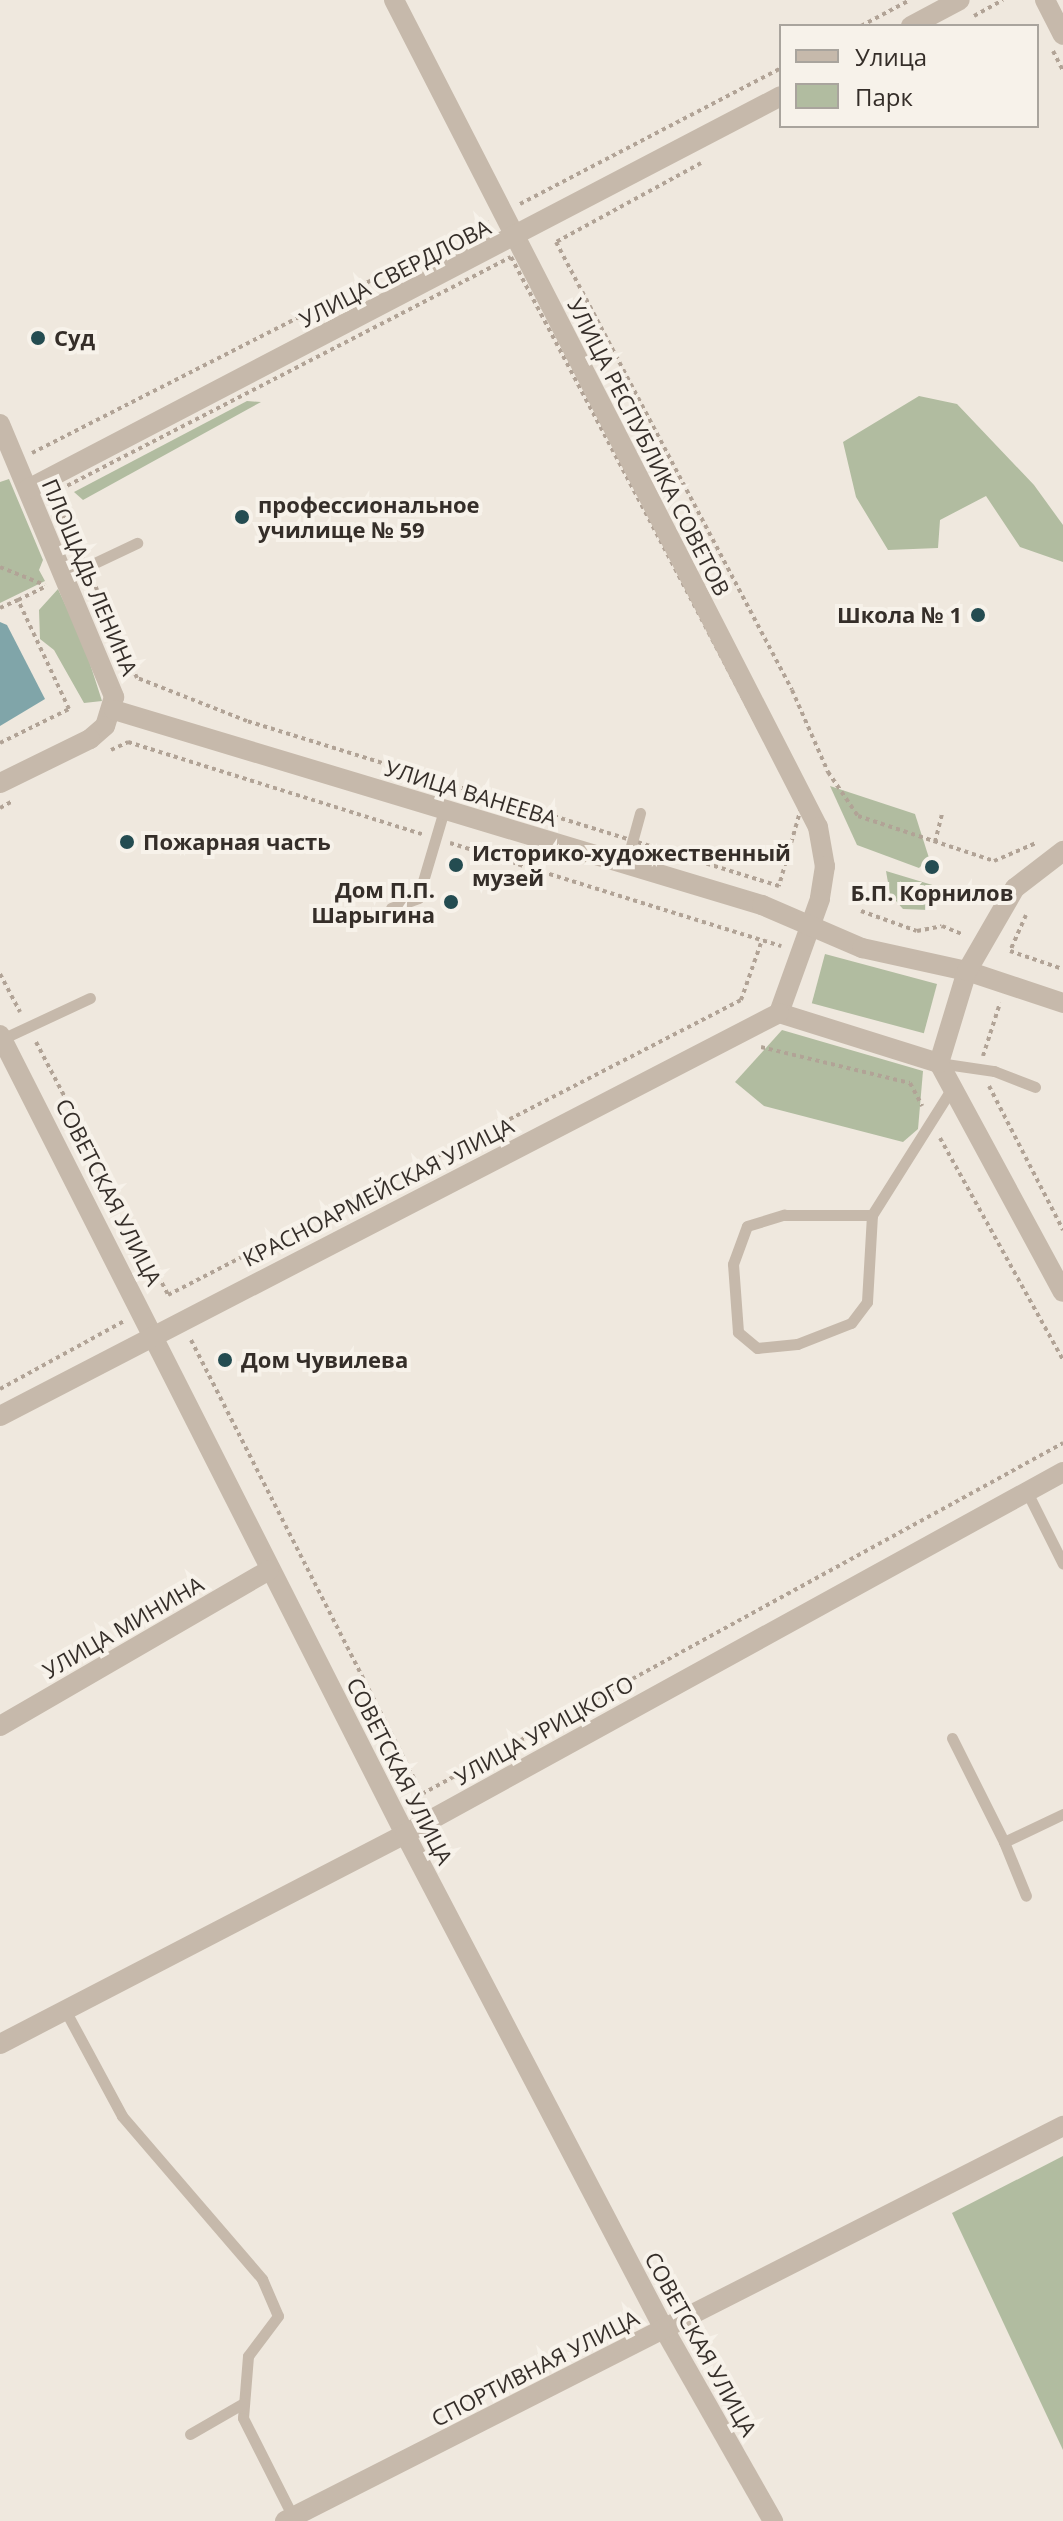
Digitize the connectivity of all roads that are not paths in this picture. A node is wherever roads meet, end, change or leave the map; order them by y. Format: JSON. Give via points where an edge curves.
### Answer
{"nodes":[{"id":1,"x":394,"y":0,"type":"edge"},
{"id":2,"x":960,"y":0,"type":"edge"},
{"id":3,"x":1045,"y":0,"type":"edge"},
{"id":4,"x":915,"y":24,"type":"edge"},
{"id":5,"x":1063,"y":35,"type":"edge"},
{"id":6,"x":779,"y":97,"type":"edge"},
{"id":7,"x":514,"y":239,"type":"junction"},
{"id":8,"x":0,"y":424,"type":"edge"},
{"id":9,"x":28,"y":489,"type":"junction"},
{"id":10,"x":137,"y":543,"type":"dead end"},
{"id":11,"x":56,"y":582,"type":"junction"},
{"id":12,"x":114,"y":710,"type":"junction"},
{"id":13,"x":0,"y":783,"type":"edge"},
{"id":14,"x":444,"y":810,"type":"junction"},
{"id":15,"x":640,"y":813,"type":"dead end"},
{"id":16,"x":1063,"y":851,"type":"edge"},
{"id":17,"x":626,"y":864,"type":"junction"},
{"id":18,"x":391,"y":908,"type":"dead end"},
{"id":19,"x":813,"y":924,"type":"junction"},
{"id":20,"x":967,"y":971,"type":"junction"},
{"id":21,"x":90,"y":998,"type":"dead end"},
{"id":22,"x":1063,"y":1003,"type":"edge"},
{"id":23,"x":779,"y":1013,"type":"junction"},
{"id":24,"x":1,"y":1037,"type":"edge"},
{"id":25,"x":939,"y":1063,"type":"junction"},
{"id":26,"x":952,"y":1087,"type":"junction"},
{"id":27,"x":1035,"y":1087,"type":"dead end"},
{"id":28,"x":872,"y":1215,"type":"junction"},
{"id":29,"x":1063,"y":1292,"type":"edge"},
{"id":30,"x":155,"y":1334,"type":"junction"},
{"id":31,"x":0,"y":1416,"type":"edge"},
{"id":32,"x":1063,"y":1472,"type":"edge"},
{"id":33,"x":1027,"y":1492,"type":"junction"},
{"id":34,"x":1063,"y":1564,"type":"edge"},
{"id":35,"x":269,"y":1570,"type":"junction"},
{"id":36,"x":0,"y":1726,"type":"edge"},
{"id":37,"x":952,"y":1738,"type":"dead end"},
{"id":38,"x":1063,"y":1814,"type":"edge"},
{"id":39,"x":405,"y":1834,"type":"junction"},
{"id":40,"x":1004,"y":1842,"type":"junction"},
{"id":41,"x":1026,"y":1896,"type":"dead end"},
{"id":42,"x":65,"y":2010,"type":"junction"},
{"id":43,"x":0,"y":2044,"type":"edge"},
{"id":44,"x":1063,"y":2126,"type":"edge"},
{"id":45,"x":664,"y":2329,"type":"junction"},
{"id":46,"x":244,"y":2403,"type":"junction"},
{"id":47,"x":190,"y":2434,"type":"dead end"},
{"id":48,"x":289,"y":2519,"type":"edge"},
{"id":49,"x":773,"y":2521,"type":"edge"}],
"edges":[{"from":1,"to":7,"type":"street","name":"УЛИЦА РЕСПУБЛИКА СОВЕТОВ"},
{"from":2,"to":4,"type":"street"},
{"from":3,"to":5,"type":"street"},
{"from":6,"to":7,"type":"street","name":"УЛИЦА СВЕРДЛОВА"},
{"from":7,"to":9,"type":"street","name":"УЛИЦА СВЕРДЛОВА"},
{"from":7,"to":19,"type":"street","name":"УЛИЦА РЕСПУБЛИКА СОВЕТОВ","via":[[818,827],[825,866]]},
{"from":8,"to":9,"type":"street","name":"ПЛОЩАДЬ ЛЕНИНА"},
{"from":9,"to":11,"type":"street","name":"ПЛОЩАДЬ ЛЕНИНА"},
{"from":10,"to":11,"type":"lane"},
{"from":11,"to":12,"type":"street","name":"ПЛОЩАДЬ ЛЕНИНА","via":[[111,683]]},
{"from":12,"to":13,"type":"street","name":"ПЛОЩАДЬ ЛЕНИНА","via":[[90,739]]},
{"from":12,"to":14,"type":"street","name":"УЛИЦА ВАНЕЕВА"},
{"from":14,"to":17,"type":"street","name":"УЛИЦА ВАНЕЕВА"},
{"from":14,"to":18,"type":"lane","via":[[418,898]]},
{"from":15,"to":17,"type":"lane"},
{"from":16,"to":20,"type":"street","via":[[1015,888]]},
{"from":17,"to":19,"type":"street","name":"УЛИЦА ВАНЕЕВА"},
{"from":19,"to":20,"type":"street","name":"УЛИЦА ВАНЕЕВА","via":[[862,948]]},
{"from":19,"to":23,"type":"street","name":"УЛИЦА РЕСПУБЛИКА СОВЕТОВ"},
{"from":20,"to":22,"type":"street","name":"УЛИЦА ВАНЕЕВА"},
{"from":20,"to":25,"type":"street"},
{"from":21,"to":24,"type":"lane"},
{"from":23,"to":25,"type":"street"},
{"from":23,"to":30,"type":"street","name":"КРАСНОАРМЕЙСКАЯ УЛИЦА"},
{"from":24,"to":30,"type":"street","name":"СОВЕТСКАЯ УЛИЦА"},
{"from":25,"to":26,"type":"street"},
{"from":25,"to":27,"type":"lane","via":[[980,1067]]},
{"from":26,"to":28,"type":"lane","via":[[933,1125]]},
{"from":26,"to":29,"type":"street"},
{"from":28,"to":28,"type":"lane","via":[[784,1215],[747,1226],[733,1264],[738,1332],[757,1348],[797,1344],[851,1323],[867,1302]]},
{"from":30,"to":31,"type":"street","name":"КРАСНОАРМЕЙСКАЯ УЛИЦА"},
{"from":30,"to":35,"type":"street","name":"СОВЕТСКАЯ УЛИЦА"},
{"from":32,"to":33,"type":"street","name":"УЛИЦА УРИЦКОГО"},
{"from":33,"to":34,"type":"lane"},
{"from":33,"to":39,"type":"street","name":"УЛИЦА УРИЦКОГО"},
{"from":35,"to":36,"type":"street","name":"УЛИЦА МИНИНА"},
{"from":35,"to":39,"type":"street","name":"СОВЕТСКАЯ УЛИЦА"},
{"from":37,"to":40,"type":"lane"},
{"from":38,"to":40,"type":"lane"},
{"from":39,"to":42,"type":"street","name":"УЛИЦА УРИЦКОГО"},
{"from":39,"to":45,"type":"street","name":"СОВЕТСКАЯ УЛИЦА"},
{"from":40,"to":41,"type":"lane"},
{"from":42,"to":43,"type":"street","name":"УЛИЦА УРИЦКОГО"},
{"from":42,"to":46,"type":"lane","via":[[122,2116],[262,2279],[278,2316],[248,2356]]},
{"from":44,"to":45,"type":"street","name":"СПОРТИВНАЯ УЛИЦА"},
{"from":45,"to":48,"type":"street","name":"СПОРТИВНАЯ УЛИЦА"},
{"from":45,"to":49,"type":"street","name":"СОВЕТСКАЯ УЛИЦА"},
{"from":46,"to":47,"type":"lane"},
{"from":46,"to":48,"type":"lane","via":[[243,2418]]}]}
